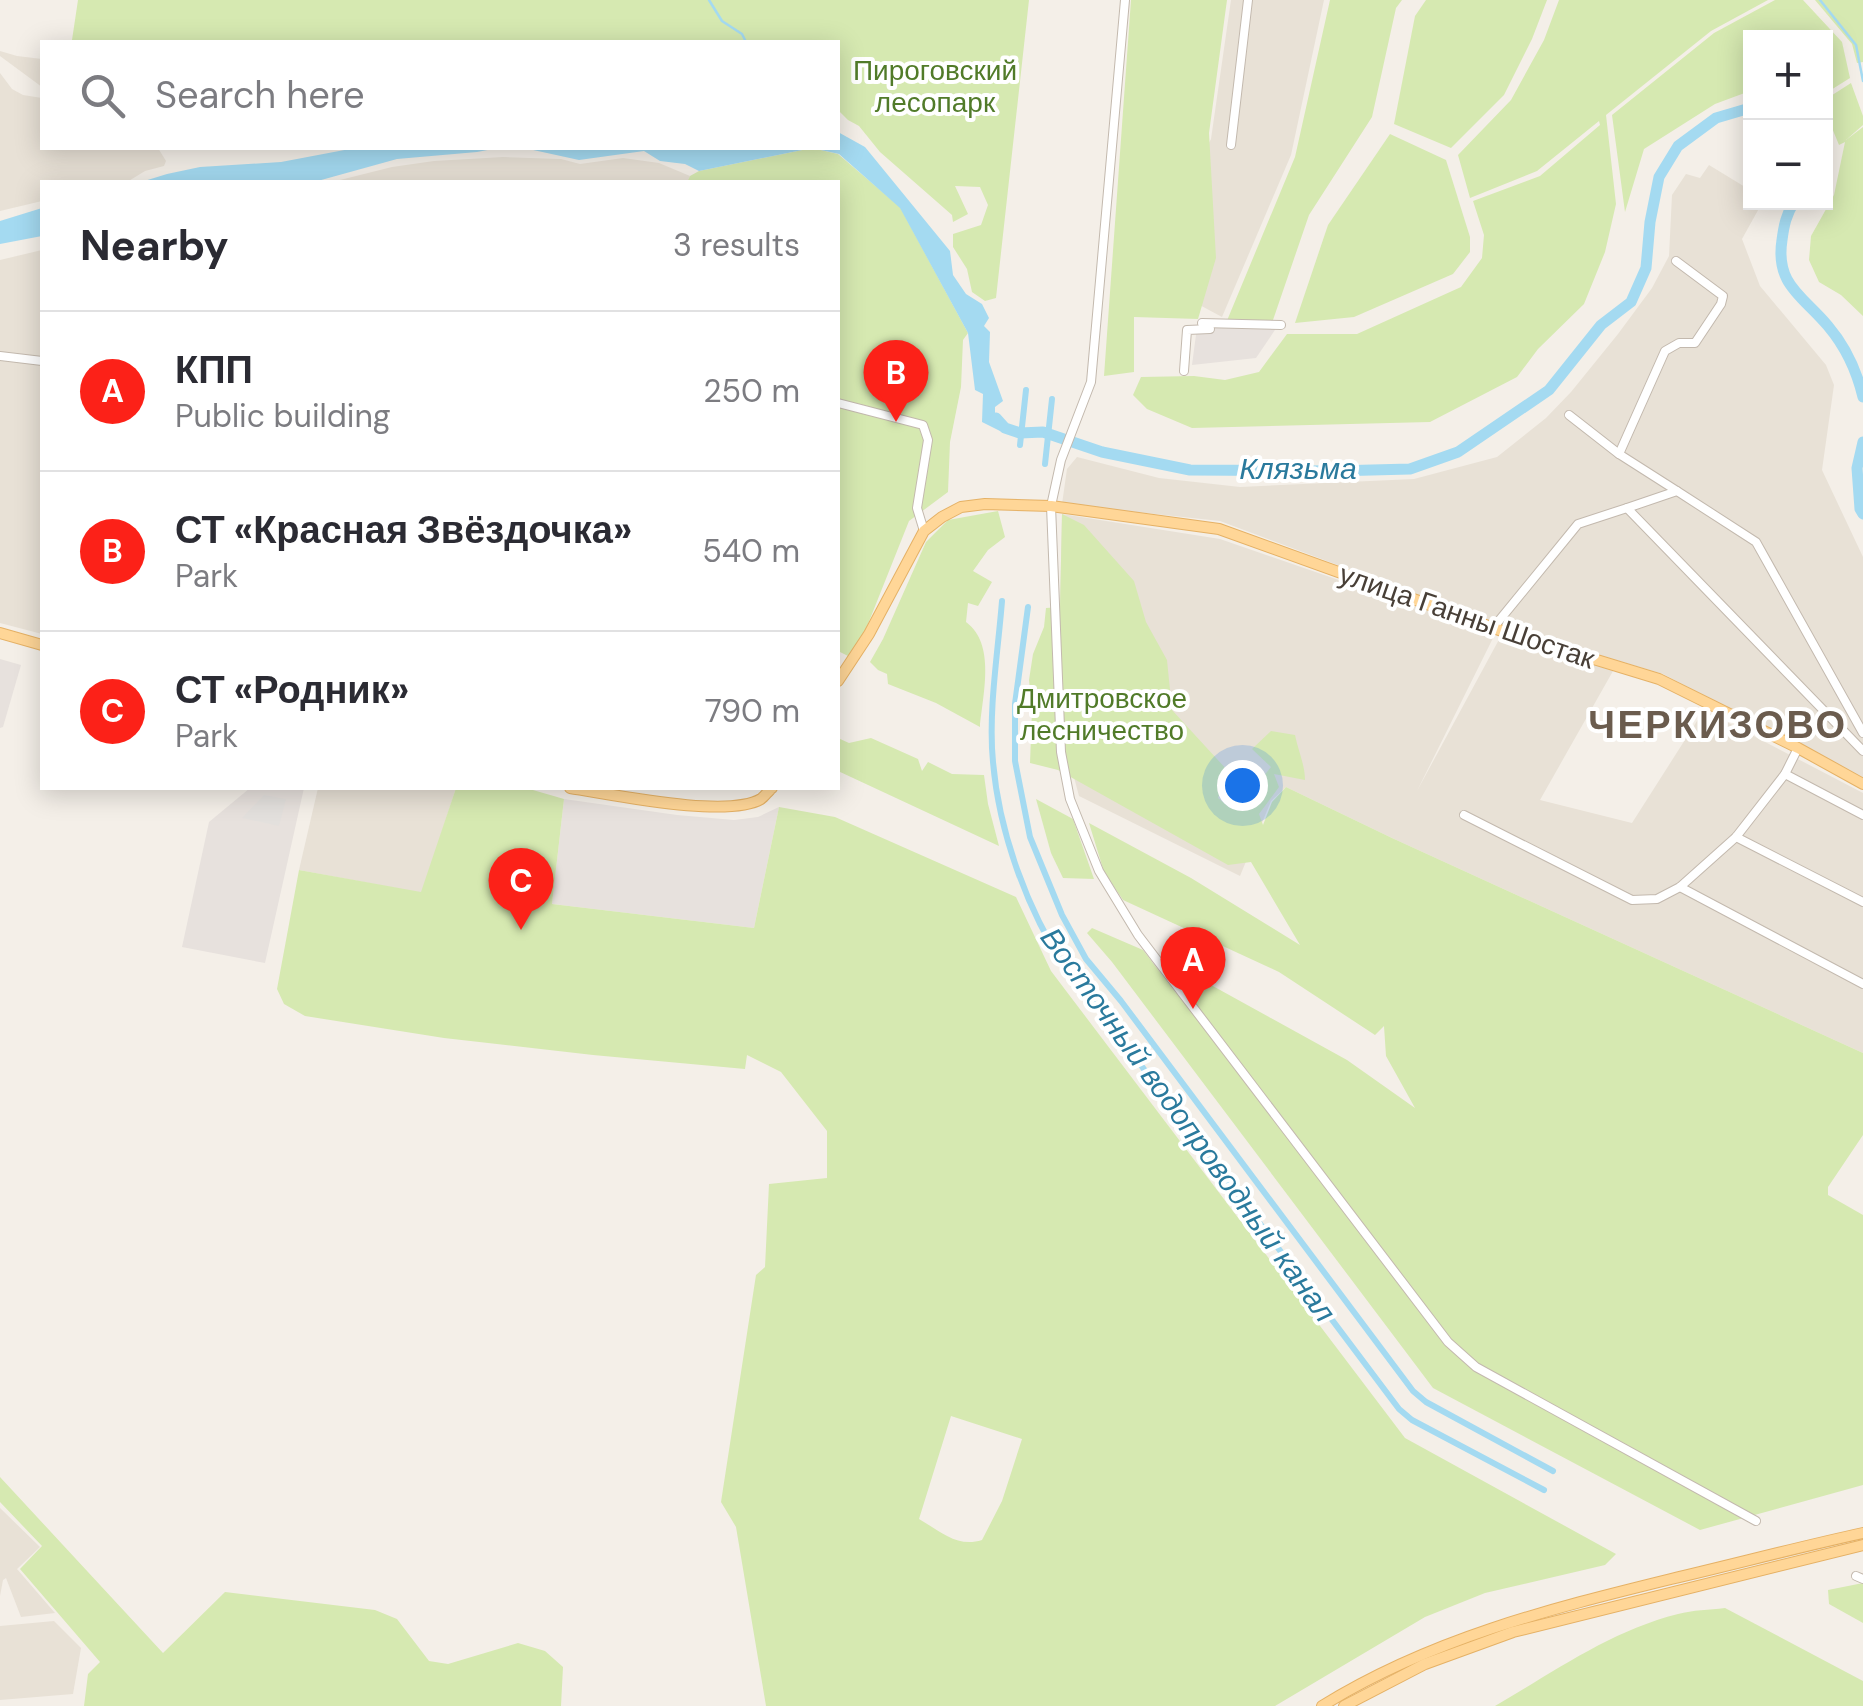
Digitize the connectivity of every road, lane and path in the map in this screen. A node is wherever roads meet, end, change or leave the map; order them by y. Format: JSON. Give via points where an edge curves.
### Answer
{"nodes":[{"id":1,"x":1125,"y":0,"type":"edge"},
{"id":2,"x":1248,"y":0,"type":"edge"},
{"id":3,"x":1231,"y":145,"type":"dead end"},
{"id":4,"x":1676,"y":262,"type":"dead end"},
{"id":5,"x":1281,"y":326,"type":"dead end"},
{"id":6,"x":0,"y":356,"type":"edge"},
{"id":7,"x":40,"y":361,"type":"edge"},
{"id":8,"x":1184,"y":372,"type":"dead end"},
{"id":9,"x":840,"y":404,"type":"edge"},
{"id":10,"x":1568,"y":415,"type":"dead end"},
{"id":11,"x":1619,"y":454,"type":"junction"},
{"id":12,"x":1677,"y":491,"type":"junction"},
{"id":13,"x":1051,"y":506,"type":"junction"},
{"id":14,"x":1626,"y":508,"type":"junction"},
{"id":15,"x":924,"y":531,"type":"junction"},
{"id":16,"x":1493,"y":628,"type":"junction"},
{"id":17,"x":0,"y":634,"type":"edge"},
{"id":18,"x":40,"y":644,"type":"edge"},
{"id":19,"x":840,"y":678,"type":"edge"},
{"id":20,"x":1863,"y":732,"type":"edge"},
{"id":21,"x":1798,"y":748,"type":"junction"},
{"id":22,"x":1863,"y":751,"type":"edge"},
{"id":23,"x":1785,"y":774,"type":"junction"},
{"id":24,"x":1863,"y":784,"type":"edge"},
{"id":25,"x":584,"y":790,"type":"edge"},
{"id":26,"x":770,"y":790,"type":"edge"},
{"id":27,"x":1464,"y":815,"type":"dead end"},
{"id":28,"x":1863,"y":815,"type":"edge"},
{"id":29,"x":1736,"y":837,"type":"junction"},
{"id":30,"x":1680,"y":887,"type":"junction"},
{"id":31,"x":1863,"y":902,"type":"edge"},
{"id":32,"x":1863,"y":984,"type":"edge"},
{"id":33,"x":1756,"y":1521,"type":"dead end"},
{"id":34,"x":1863,"y":1533,"type":"edge"},
{"id":35,"x":1863,"y":1545,"type":"edge"},
{"id":36,"x":1322,"y":1706,"type":"edge"},
{"id":37,"x":1344,"y":1706,"type":"edge"}],
"edges":[{"from":1,"to":13,"type":"street","via":[[1091,382]]},
{"from":2,"to":3,"type":"street"},
{"from":4,"to":11,"type":"street","via":[[1723,296],[1721,304],[1694,343],[1665,350]]},
{"from":5,"to":8,"type":"street","via":[[1187,330]]},
{"from":6,"to":7,"type":"street"},
{"from":9,"to":15,"type":"street","via":[[923,425],[928,440],[917,508]]},
{"from":10,"to":11,"type":"street"},
{"from":11,"to":12,"type":"street"},
{"from":12,"to":14,"type":"street"},
{"from":12,"to":20,"type":"street","via":[[1756,542]]},
{"from":13,"to":15,"type":"main road","name":"улица Ганны Шостак","via":[[961,507]]},
{"from":13,"to":16,"type":"main road","name":"улица Ганны Шостак","via":[[1219,530]]},
{"from":13,"to":33,"type":"street","via":[[1061,752],[1070,799],[1108,888],[1163,968],[1448,1342],[1476,1368]]},
{"from":14,"to":16,"type":"street","via":[[1578,524]]},
{"from":14,"to":22,"type":"street"},
{"from":15,"to":19,"type":"main road"},
{"from":16,"to":21,"type":"main road","name":"улица Ганны Шостак","via":[[1658,679]]},
{"from":17,"to":18,"type":"main road"},
{"from":21,"to":23,"type":"street"},
{"from":21,"to":24,"type":"main road","name":"улица Ганны Шостак"},
{"from":23,"to":28,"type":"street"},
{"from":23,"to":29,"type":"street"},
{"from":25,"to":26,"type":"main road","via":[[734,806]]},
{"from":27,"to":30,"type":"street","via":[[1632,900],[1658,899]]},
{"from":29,"to":30,"type":"street"},
{"from":29,"to":31,"type":"street"},
{"from":30,"to":32,"type":"street"},
{"from":34,"to":36,"type":"main road","via":[[1509,1621],[1420,1654]]},
{"from":35,"to":37,"type":"main road","via":[[1512,1632],[1425,1664]]}]}
